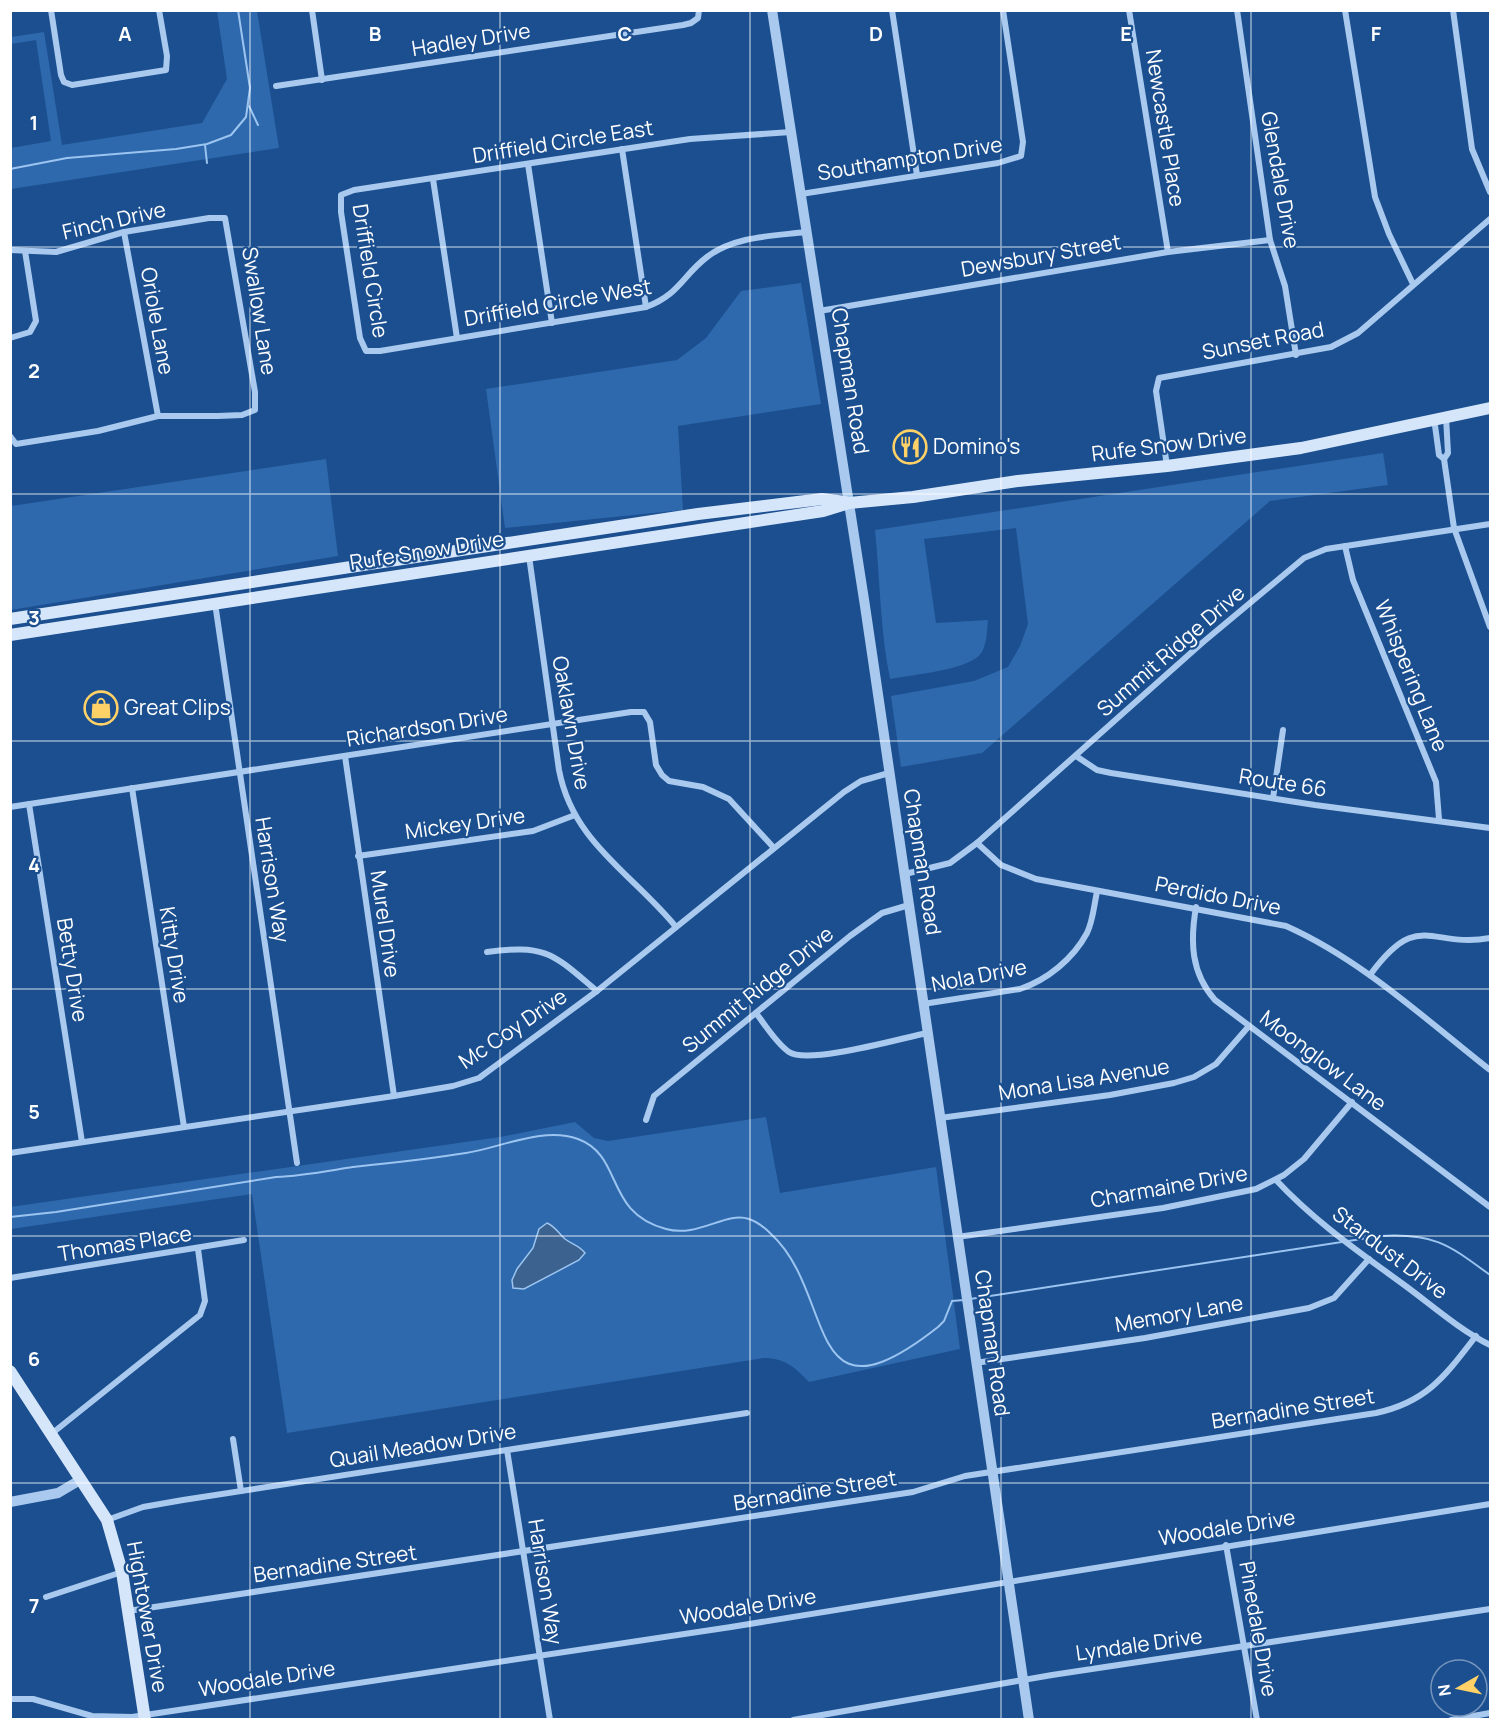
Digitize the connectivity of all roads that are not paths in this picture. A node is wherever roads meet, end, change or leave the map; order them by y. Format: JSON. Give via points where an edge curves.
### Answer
{"nodes":[{"id":1,"x":51,"y":10,"type":"edge"},
{"id":2,"x":159,"y":10,"type":"edge"},
{"id":3,"x":312,"y":10,"type":"edge"},
{"id":4,"x":699,"y":10,"type":"edge"},
{"id":5,"x":772,"y":10,"type":"edge"},
{"id":6,"x":892,"y":10,"type":"edge"},
{"id":7,"x":1003,"y":10,"type":"edge"},
{"id":8,"x":1129,"y":10,"type":"edge"},
{"id":9,"x":1237,"y":10,"type":"edge"},
{"id":10,"x":1345,"y":10,"type":"edge"},
{"id":11,"x":1453,"y":10,"type":"edge"},
{"id":12,"x":322,"y":80,"type":"junction"},
{"id":13,"x":276,"y":87,"type":"dead end"},
{"id":14,"x":791,"y":132,"type":"junction"},
{"id":15,"x":622,"y":149,"type":"junction"},
{"id":16,"x":528,"y":164,"type":"junction"},
{"id":17,"x":917,"y":175,"type":"junction"},
{"id":18,"x":433,"y":179,"type":"junction"},
{"id":19,"x":1491,"y":192,"type":"edge"},
{"id":20,"x":800,"y":194,"type":"junction"},
{"id":21,"x":341,"y":195,"type":"joint"},
{"id":22,"x":225,"y":218,"type":"joint"},
{"id":23,"x":1491,"y":219,"type":"edge"},
{"id":24,"x":124,"y":232,"type":"junction"},
{"id":25,"x":806,"y":232,"type":"junction"},
{"id":26,"x":1270,"y":240,"type":"junction"},
{"id":27,"x":10,"y":250,"type":"edge"},
{"id":28,"x":25,"y":251,"type":"junction"},
{"id":29,"x":1168,"y":252,"type":"junction"},
{"id":30,"x":1413,"y":284,"type":"junction"},
{"id":31,"x":646,"y":307,"type":"junction"},
{"id":32,"x":819,"y":311,"type":"junction"},
{"id":33,"x":552,"y":323,"type":"junction"},
{"id":34,"x":10,"y":338,"type":"edge"},
{"id":35,"x":457,"y":338,"type":"junction"},
{"id":36,"x":366,"y":351,"type":"joint"},
{"id":37,"x":1296,"y":355,"type":"junction"},
{"id":38,"x":1491,"y":408,"type":"edge"},
{"id":39,"x":158,"y":416,"type":"junction"},
{"id":40,"x":1440,"y":417,"type":"junction"},
{"id":41,"x":11,"y":438,"type":"edge"},
{"id":42,"x":1444,"y":459,"type":"junction"},
{"id":43,"x":1167,"y":466,"type":"junction"},
{"id":44,"x":849,"y":502,"type":"junction"},
{"id":45,"x":1491,"y":524,"type":"edge"},
{"id":46,"x":1454,"y":528,"type":"junction"},
{"id":47,"x":1345,"y":546,"type":"junction"},
{"id":48,"x":528,"y":555,"type":"junction"},
{"id":49,"x":215,"y":603,"type":"junction"},
{"id":50,"x":10,"y":619,"type":"edge"},
{"id":51,"x":1491,"y":627,"type":"edge"},
{"id":52,"x":10,"y":635,"type":"edge"},
{"id":53,"x":552,"y":724,"type":"junction"},
{"id":54,"x":1283,"y":730,"type":"dead end"},
{"id":55,"x":345,"y":756,"type":"junction"},
{"id":56,"x":1076,"y":756,"type":"junction"},
{"id":57,"x":238,"y":773,"type":"junction"},
{"id":58,"x":889,"y":773,"type":"junction"},
{"id":59,"x":132,"y":788,"type":"junction"},
{"id":60,"x":1273,"y":798,"type":"junction"},
{"id":61,"x":29,"y":804,"type":"junction"},
{"id":62,"x":10,"y":807,"type":"edge"},
{"id":63,"x":575,"y":815,"type":"junction"},
{"id":64,"x":1439,"y":819,"type":"junction"},
{"id":65,"x":1491,"y":828,"type":"edge"},
{"id":66,"x":977,"y":843,"type":"junction"},
{"id":67,"x":774,"y":848,"type":"junction"},
{"id":68,"x":358,"y":856,"type":"junction"},
{"id":69,"x":905,"y":874,"type":"junction"},
{"id":70,"x":1097,"y":892,"type":"junction"},
{"id":71,"x":909,"y":905,"type":"junction"},
{"id":72,"x":1196,"y":908,"type":"junction"},
{"id":73,"x":676,"y":927,"type":"junction"},
{"id":74,"x":1491,"y":938,"type":"edge"},
{"id":75,"x":487,"y":952,"type":"dead end"},
{"id":76,"x":1370,"y":975,"type":"junction"},
{"id":77,"x":597,"y":991,"type":"junction"},
{"id":78,"x":923,"y":1004,"type":"junction"},
{"id":79,"x":756,"y":1013,"type":"junction"},
{"id":80,"x":1249,"y":1026,"type":"junction"},
{"id":81,"x":927,"y":1033,"type":"junction"},
{"id":82,"x":1491,"y":1070,"type":"edge"},
{"id":83,"x":394,"y":1096,"type":"junction"},
{"id":84,"x":1352,"y":1102,"type":"junction"},
{"id":85,"x":290,"y":1112,"type":"junction"},
{"id":86,"x":940,"y":1118,"type":"junction"},
{"id":87,"x":646,"y":1120,"type":"dead end"},
{"id":88,"x":184,"y":1127,"type":"junction"},
{"id":89,"x":82,"y":1142,"type":"junction"},
{"id":90,"x":10,"y":1153,"type":"edge"},
{"id":91,"x":297,"y":1162,"type":"dead end"},
{"id":92,"x":1276,"y":1180,"type":"junction"},
{"id":93,"x":1491,"y":1207,"type":"edge"},
{"id":94,"x":957,"y":1237,"type":"junction"},
{"id":95,"x":244,"y":1240,"type":"dead end"},
{"id":96,"x":198,"y":1249,"type":"junction"},
{"id":97,"x":1369,"y":1259,"type":"junction"},
{"id":98,"x":10,"y":1278,"type":"edge"},
{"id":99,"x":1476,"y":1336,"type":"junction"},
{"id":100,"x":1491,"y":1345,"type":"edge"},
{"id":101,"x":975,"y":1363,"type":"junction"},
{"id":102,"x":10,"y":1371,"type":"edge"},
{"id":103,"x":747,"y":1413,"type":"dead end"},
{"id":104,"x":50,"y":1436,"type":"junction"},
{"id":105,"x":233,"y":1439,"type":"dead end"},
{"id":106,"x":507,"y":1450,"type":"junction"},
{"id":107,"x":991,"y":1471,"type":"junction"},
{"id":108,"x":80,"y":1480,"type":"junction"},
{"id":109,"x":241,"y":1491,"type":"junction"},
{"id":110,"x":10,"y":1502,"type":"edge"},
{"id":111,"x":1491,"y":1504,"type":"edge"},
{"id":112,"x":107,"y":1520,"type":"junction"},
{"id":113,"x":1227,"y":1545,"type":"junction"},
{"id":114,"x":524,"y":1552,"type":"junction"},
{"id":115,"x":122,"y":1572,"type":"junction"},
{"id":116,"x":1008,"y":1581,"type":"junction"},
{"id":117,"x":46,"y":1597,"type":"dead end"},
{"id":118,"x":1491,"y":1609,"type":"edge"},
{"id":119,"x":128,"y":1611,"type":"junction"},
{"id":120,"x":1244,"y":1646,"type":"junction"},
{"id":121,"x":540,"y":1654,"type":"junction"},
{"id":122,"x":1023,"y":1681,"type":"junction"},
{"id":123,"x":10,"y":1699,"type":"edge"},
{"id":124,"x":1491,"y":1713,"type":"edge"},
{"id":125,"x":145,"y":1717,"type":"edge"},
{"id":126,"x":550,"y":1719,"type":"edge"},
{"id":127,"x":793,"y":1719,"type":"edge"},
{"id":128,"x":1029,"y":1719,"type":"edge"},
{"id":129,"x":1257,"y":1719,"type":"edge"},
{"id":130,"x":1451,"y":1719,"type":"edge"}],
"edges":[{"from":1,"to":2,"type":"street","via":[[64,82],[72,85],[166,70]]},
{"from":3,"to":12,"type":"street"},
{"from":4,"to":12,"type":"street","name":"Hadley Drive","via":[[698,18],[683,25]]},
{"from":5,"to":14,"type":"street","name":"Chapman Road"},
{"from":6,"to":17,"type":"street"},
{"from":7,"to":17,"type":"street","name":"Southampton Drive","via":[[1023,153],[1013,160]]},
{"from":8,"to":29,"type":"street","name":"Newcastle Place"},
{"from":9,"to":26,"type":"street","name":"Glendale Drive"},
{"from":10,"to":30,"type":"street","via":[[1375,197]]},
{"from":11,"to":19,"type":"street","via":[[1472,149]]},
{"from":12,"to":13,"type":"street","name":"Hadley Drive"},
{"from":14,"to":15,"type":"street","name":"Driffield Circle East","via":[[690,139]]},
{"from":14,"to":20,"type":"street","name":"Chapman Road"},
{"from":15,"to":16,"type":"street","name":"Driffield Circle East"},
{"from":15,"to":31,"type":"street"},
{"from":16,"to":18,"type":"street","name":"Driffield Circle East"},
{"from":16,"to":33,"type":"street"},
{"from":17,"to":20,"type":"street","name":"Southampton Drive"},
{"from":18,"to":21,"type":"street","name":"Driffield Circle East"},
{"from":18,"to":35,"type":"street"},
{"from":20,"to":25,"type":"street","name":"Chapman Road"},
{"from":21,"to":36,"type":"street","name":"Driffield Circle","via":[[360,338]]},
{"from":22,"to":24,"type":"street","name":"Finch Drive"},
{"from":22,"to":39,"type":"street","name":"Swallow Lane","via":[[255,410],[242,415]]},
{"from":23,"to":30,"type":"street","name":"Sunset Road"},
{"from":24,"to":28,"type":"street","name":"Finch Drive","via":[[56,252]]},
{"from":24,"to":39,"type":"street","name":"Oriole Lane"},
{"from":25,"to":31,"type":"street","name":"Driffield Circle West","via":[[722,248],[707,256],[664,300]]},
{"from":25,"to":32,"type":"street","name":"Chapman Road"},
{"from":26,"to":29,"type":"street","name":"Dewsbury Street"},
{"from":26,"to":37,"type":"street","name":"Glendale Drive","via":[[1285,286]]},
{"from":27,"to":28,"type":"street","name":"Finch Drive"},
{"from":28,"to":34,"type":"street","via":[[36,321],[24,336]]},
{"from":29,"to":32,"type":"street","name":"Dewsbury Street"},
{"from":30,"to":37,"type":"street","name":"Sunset Road","via":[[1358,333],[1330,347]]},
{"from":31,"to":33,"type":"street","name":"Driffield Circle West"},
{"from":32,"to":44,"type":"street","name":"Chapman Road"},
{"from":33,"to":35,"type":"street","name":"Driffield Circle West"},
{"from":35,"to":36,"type":"street","name":"Driffield Circle West"},
{"from":37,"to":43,"type":"street","name":"Sunset Road","via":[[1159,378],[1156,391]]},
{"from":38,"to":40,"type":"main road","name":"Rufe Snow Drive"},
{"from":39,"to":41,"type":"street","via":[[64,437],[16,444]]},
{"from":40,"to":42,"type":"street","via":[[1448,453]]},
{"from":40,"to":42,"type":"street","via":[[1439,455]]},
{"from":40,"to":43,"type":"main road","name":"Rufe Snow Drive","via":[[1301,448]]},
{"from":42,"to":46,"type":"street"},
{"from":43,"to":44,"type":"main road","name":"Rufe Snow Drive"},
{"from":44,"to":48,"type":"main road","name":"Rufe Snow Drive","via":[[823,511]]},
{"from":44,"to":50,"type":"main road","name":"Rufe Snow Drive","via":[[822,499],[698,514]]},
{"from":44,"to":58,"type":"street","name":"Chapman Road"},
{"from":45,"to":46,"type":"street","name":"Summit Ridge Drive"},
{"from":46,"to":47,"type":"street","name":"Summit Ridge Drive"},
{"from":46,"to":51,"type":"street"},
{"from":47,"to":56,"type":"street","name":"Summit Ridge Drive","via":[[1304,558]]},
{"from":47,"to":64,"type":"street","name":"Whispering Lane","via":[[1353,580],[1436,782]]},
{"from":48,"to":49,"type":"main road","name":"Rufe Snow Drive"},
{"from":48,"to":53,"type":"street","name":"Oaklawn Drive"},
{"from":49,"to":52,"type":"main road","name":"Rufe Snow Drive"},
{"from":49,"to":57,"type":"street","name":"Harrison Way"},
{"from":53,"to":55,"type":"street","name":"Richardson Drive"},
{"from":53,"to":63,"type":"street","name":"Oaklawn Drive","via":[[562,788]]},
{"from":53,"to":67,"type":"street","name":"Richardson Drive","via":[[644,712],[650,722],[656,765],[662,775],[669,781],[703,787],[729,799]]},
{"from":54,"to":60,"type":"street"},
{"from":55,"to":57,"type":"street","name":"Richardson Drive"},
{"from":55,"to":68,"type":"street","name":"Murel Drive"},
{"from":56,"to":60,"type":"street","name":"Route 66","via":[[1091,768],[1111,773]]},
{"from":56,"to":66,"type":"street","name":"Summit Ridge Drive"},
{"from":57,"to":59,"type":"street","name":"Richardson Drive"},
{"from":57,"to":85,"type":"street","name":"Harrison Way"},
{"from":58,"to":67,"type":"street","name":"Mc Coy Drive","via":[[861,781],[844,792]]},
{"from":58,"to":69,"type":"street","name":"Chapman Road"},
{"from":59,"to":61,"type":"street","name":"Richardson Drive"},
{"from":59,"to":88,"type":"street","name":"Kitty Drive"},
{"from":60,"to":64,"type":"street","name":"Route 66"},
{"from":61,"to":62,"type":"street","name":"Richardson Drive"},
{"from":61,"to":89,"type":"street","name":"Betty Drive"},
{"from":63,"to":68,"type":"street","name":"Mickey Drive","via":[[533,831]]},
{"from":63,"to":73,"type":"street","name":"Oaklawn Drive","via":[[593,844],[644,890]]},
{"from":64,"to":65,"type":"street","name":"Route 66"},
{"from":66,"to":69,"type":"street","name":"Summit Ridge Drive","via":[[950,862]]},
{"from":66,"to":70,"type":"street","name":"Perdido Drive","via":[[1001,865],[1022,875]]},
{"from":67,"to":73,"type":"street","name":"Mc Coy Drive"},
{"from":68,"to":83,"type":"street","name":"Murel Drive"},
{"from":69,"to":71,"type":"street","name":"Chapman Road"},
{"from":70,"to":72,"type":"street","name":"Perdido Drive"},
{"from":70,"to":78,"type":"street","name":"Nola Drive","via":[[1087,933],[1051,973],[1020,988]]},
{"from":71,"to":78,"type":"street","name":"Chapman Road"},
{"from":71,"to":79,"type":"street","name":"Summit Ridge Drive","via":[[876,917]]},
{"from":72,"to":76,"type":"street","name":"Perdido Drive","via":[[1286,926]]},
{"from":72,"to":80,"type":"street","name":"Moonglow Lane","via":[[1191,937],[1199,979],[1215,1000]]},
{"from":73,"to":77,"type":"street","name":"Mc Coy Drive"},
{"from":74,"to":76,"type":"street","via":[[1416,936],[1395,946]]},
{"from":75,"to":77,"type":"street","via":[[520,948],[546,952]]},
{"from":76,"to":82,"type":"street","name":"Perdido Drive"},
{"from":77,"to":83,"type":"street","name":"Mc Coy Drive","via":[[479,1077],[453,1086]]},
{"from":78,"to":81,"type":"street","name":"Chapman Road"},
{"from":79,"to":81,"type":"street","via":[[779,1043],[799,1056],[831,1054]]},
{"from":79,"to":87,"type":"street","name":"Summit Ridge Drive","via":[[654,1096]]},
{"from":80,"to":84,"type":"street","name":"Moonglow Lane"},
{"from":80,"to":86,"type":"street","name":"Mona Lisa Avenue","via":[[1216,1064],[1174,1083]]},
{"from":81,"to":86,"type":"street","name":"Chapman Road"},
{"from":83,"to":85,"type":"street","name":"Mc Coy Drive"},
{"from":84,"to":92,"type":"street","name":"Charmaine Drive","via":[[1304,1160]]},
{"from":84,"to":93,"type":"street","name":"Moonglow Lane"},
{"from":85,"to":88,"type":"street","name":"Mc Coy Drive"},
{"from":85,"to":91,"type":"street","name":"Harrison Way"},
{"from":86,"to":94,"type":"street","name":"Chapman Road"},
{"from":88,"to":89,"type":"street","name":"Mc Coy Drive"},
{"from":89,"to":90,"type":"street","name":"Mc Coy Drive"},
{"from":92,"to":94,"type":"street","name":"Charmaine Drive","via":[[1214,1200]]},
{"from":92,"to":97,"type":"street","name":"Stardust Drive","via":[[1300,1206]]},
{"from":94,"to":101,"type":"street","name":"Chapman Road"},
{"from":95,"to":96,"type":"street","name":"Thomas Place"},
{"from":96,"to":98,"type":"street","name":"Thomas Place"},
{"from":96,"to":104,"type":"street","via":[[205,1301],[200,1315]]},
{"from":97,"to":99,"type":"street","name":"Stardust Drive"},
{"from":97,"to":101,"type":"street","name":"Memory Lane","via":[[1334,1298],[1309,1308]]},
{"from":99,"to":100,"type":"street","name":"Stardust Drive"},
{"from":99,"to":107,"type":"street","name":"Bernadine Street","via":[[1434,1387],[1395,1409]]},
{"from":101,"to":107,"type":"street","name":"Chapman Road"},
{"from":102,"to":104,"type":"main road","name":"Hightower Drive"},
{"from":103,"to":106,"type":"street","name":"Quail Meadow Drive"},
{"from":104,"to":108,"type":"main road","name":"Hightower Drive"},
{"from":105,"to":109,"type":"street"},
{"from":106,"to":109,"type":"street","name":"Quail Meadow Drive"},
{"from":106,"to":114,"type":"street","name":"Harrison Way"},
{"from":107,"to":114,"type":"street","name":"Bernadine Street","via":[[913,1492]]},
{"from":107,"to":116,"type":"street","name":"Chapman Road"},
{"from":108,"to":110,"type":"street","via":[[58,1493]]},
{"from":108,"to":112,"type":"main road","name":"Hightower Drive"},
{"from":109,"to":112,"type":"street","name":"Quail Meadow Drive","via":[[143,1507]]},
{"from":111,"to":113,"type":"street","name":"Woodale Drive"},
{"from":112,"to":115,"type":"main road","name":"Hightower Drive"},
{"from":113,"to":116,"type":"street","name":"Woodale Drive"},
{"from":113,"to":120,"type":"street","name":"Pinedale Drive"},
{"from":114,"to":119,"type":"street","name":"Bernadine Street"},
{"from":114,"to":121,"type":"street","name":"Harrison Way"},
{"from":115,"to":117,"type":"street"},
{"from":115,"to":119,"type":"main road","name":"Hightower Drive"},
{"from":116,"to":121,"type":"street","name":"Woodale Drive"},
{"from":116,"to":122,"type":"street","name":"Chapman Road"},
{"from":118,"to":120,"type":"street","name":"Lyndale Drive"},
{"from":119,"to":125,"type":"main road","name":"Hightower Drive"},
{"from":120,"to":122,"type":"street","name":"Lyndale Drive"},
{"from":120,"to":129,"type":"street","name":"Pinedale Drive"},
{"from":121,"to":125,"type":"street","name":"Woodale Drive"},
{"from":121,"to":126,"type":"street","name":"Harrison Way"},
{"from":122,"to":127,"type":"street","name":"Lyndale Drive"},
{"from":122,"to":128,"type":"street","name":"Chapman Road"},
{"from":123,"to":125,"type":"street","name":"Woodale Drive","via":[[33,1699],[92,1716]]},
{"from":124,"to":130,"type":"street"}]}
